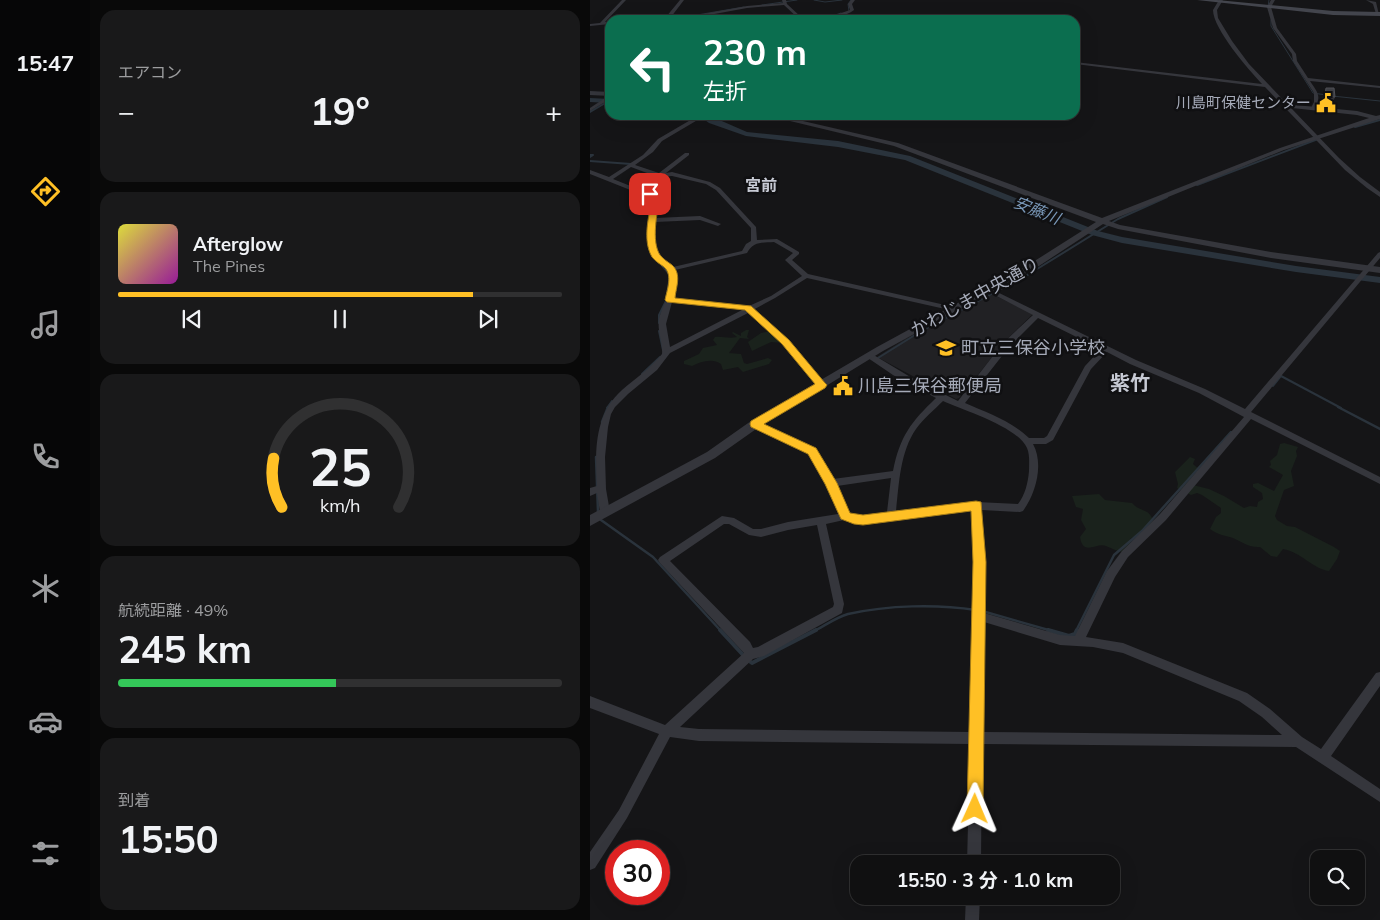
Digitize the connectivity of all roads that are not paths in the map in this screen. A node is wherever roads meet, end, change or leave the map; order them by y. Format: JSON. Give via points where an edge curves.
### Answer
{"nodes":[{"id":1,"x":624,"y":0,"type":"edge"},
{"id":2,"x":682,"y":0,"type":"edge"},
{"id":3,"x":853,"y":0,"type":"edge"},
{"id":4,"x":1200,"y":0,"type":"edge"},
{"id":5,"x":1273,"y":0,"type":"edge"},
{"id":6,"x":1368,"y":0,"type":"edge"},
{"id":7,"x":1220,"y":1,"type":"edge"},
{"id":8,"x":784,"y":2,"type":"edge"},
{"id":9,"x":1269,"y":7,"type":"junction"},
{"id":10,"x":1379,"y":14,"type":"edge"},
{"id":11,"x":610,"y":15,"type":"edge"},
{"id":12,"x":669,"y":15,"type":"edge"},
{"id":13,"x":694,"y":15,"type":"edge"},
{"id":14,"x":797,"y":15,"type":"edge"},
{"id":15,"x":838,"y":15,"type":"edge"},
{"id":16,"x":605,"y":20,"type":"edge"},
{"id":17,"x":605,"y":24,"type":"edge"},
{"id":18,"x":590,"y":25,"type":"edge"},
{"id":19,"x":600,"y":25,"type":"junction"},
{"id":20,"x":1080,"y":64,"type":"edge"},
{"id":21,"x":1308,"y":79,"type":"junction"},
{"id":22,"x":1266,"y":86,"type":"junction"},
{"id":23,"x":1380,"y":87,"type":"edge"},
{"id":24,"x":590,"y":93,"type":"edge"},
{"id":25,"x":605,"y":95,"type":"edge"},
{"id":26,"x":605,"y":100,"type":"edge"},
{"id":27,"x":1285,"y":106,"type":"junction"},
{"id":28,"x":1312,"y":109,"type":"junction"},
{"id":29,"x":590,"y":110,"type":"edge"},
{"id":30,"x":1378,"y":117,"type":"edge"},
{"id":31,"x":694,"y":120,"type":"edge"},
{"id":32,"x":790,"y":120,"type":"edge"},
{"id":33,"x":1315,"y":137,"type":"junction"},
{"id":34,"x":687,"y":154,"type":"dead end"},
{"id":35,"x":630,"y":165,"type":"junction"},
{"id":36,"x":590,"y":172,"type":"edge"},
{"id":37,"x":660,"y":174,"type":"junction"},
{"id":38,"x":610,"y":179,"type":"junction"},
{"id":39,"x":650,"y":194,"type":"junction"},
{"id":40,"x":1380,"y":195,"type":"edge"},
{"id":41,"x":652,"y":220,"type":"junction"},
{"id":42,"x":718,"y":224,"type":"dead end"},
{"id":43,"x":1098,"y":224,"type":"junction"},
{"id":44,"x":754,"y":242,"type":"junction"},
{"id":45,"x":1380,"y":254,"type":"edge"},
{"id":46,"x":672,"y":269,"type":"junction"},
{"id":47,"x":1368,"y":269,"type":"junction"},
{"id":48,"x":1380,"y":270,"type":"edge"},
{"id":49,"x":806,"y":276,"type":"junction"},
{"id":50,"x":989,"y":290,"type":"junction"},
{"id":51,"x":670,"y":300,"type":"junction"},
{"id":52,"x":749,"y":309,"type":"junction"},
{"id":53,"x":954,"y":309,"type":"junction"},
{"id":54,"x":1038,"y":314,"type":"junction"},
{"id":55,"x":1105,"y":349,"type":"junction"},
{"id":56,"x":667,"y":351,"type":"junction"},
{"id":57,"x":868,"y":356,"type":"junction"},
{"id":58,"x":821,"y":385,"type":"junction"},
{"id":59,"x":942,"y":397,"type":"junction"},
{"id":60,"x":960,"y":404,"type":"junction"},
{"id":61,"x":1247,"y":415,"type":"junction"},
{"id":62,"x":755,"y":424,"type":"junction"},
{"id":63,"x":1028,"y":441,"type":"junction"},
{"id":64,"x":897,"y":474,"type":"junction"},
{"id":65,"x":1380,"y":481,"type":"edge"},
{"id":66,"x":831,"y":483,"type":"junction"},
{"id":67,"x":600,"y":489,"type":"junction"},
{"id":68,"x":590,"y":492,"type":"edge"},
{"id":69,"x":976,"y":506,"type":"junction"},
{"id":70,"x":605,"y":512,"type":"junction"},
{"id":71,"x":845,"y":516,"type":"junction"},
{"id":72,"x":891,"y":516,"type":"junction"},
{"id":73,"x":590,"y":521,"type":"edge"},
{"id":74,"x":821,"y":522,"type":"junction"},
{"id":75,"x":978,"y":616,"type":"junction"},
{"id":76,"x":1078,"y":641,"type":"junction"},
{"id":77,"x":750,"y":654,"type":"junction"},
{"id":78,"x":1380,"y":677,"type":"edge"},
{"id":79,"x":590,"y":702,"type":"edge"},
{"id":80,"x":667,"y":731,"type":"junction"},
{"id":81,"x":976,"y":737,"type":"junction"},
{"id":82,"x":1298,"y":741,"type":"junction"},
{"id":83,"x":1323,"y":757,"type":"junction"},
{"id":84,"x":1380,"y":796,"type":"edge"},
{"id":85,"x":974,"y":855,"type":"edge"},
{"id":86,"x":590,"y":863,"type":"edge"},
{"id":87,"x":973,"y":905,"type":"edge"},
{"id":88,"x":972,"y":920,"type":"edge"}],
"edges":[{"from":1,"to":11,"type":"street"},
{"from":2,"to":12,"type":"street"},
{"from":3,"to":15,"type":"street","via":[[850,4],[852,10]]},
{"from":4,"to":7,"type":"main road"},
{"from":5,"to":9,"type":"street"},
{"from":6,"to":10,"type":"street","via":[[1375,3]]},
{"from":7,"to":9,"type":"main road"},
{"from":7,"to":22,"type":"street","via":[[1215,10],[1216,16],[1228,39]]},
{"from":8,"to":13,"type":"street"},
{"from":8,"to":14,"type":"street"},
{"from":9,"to":10,"type":"main road"},
{"from":9,"to":21,"type":"street","via":[[1274,27]]},
{"from":16,"to":19,"type":"street"},
{"from":17,"to":19,"type":"street"},
{"from":18,"to":19,"type":"street"},
{"from":20,"to":22,"type":"street"},
{"from":21,"to":23,"type":"street"},
{"from":21,"to":28,"type":"street","via":[[1317,96]]},
{"from":22,"to":27,"type":"street"},
{"from":24,"to":25,"type":"street"},
{"from":26,"to":29,"type":"street"},
{"from":27,"to":28,"type":"street"},
{"from":27,"to":33,"type":"street"},
{"from":28,"to":30,"type":"street"},
{"from":30,"to":33,"type":"street","name":"かわじま中央通り"},
{"from":31,"to":35,"type":"street","via":[[660,140]]},
{"from":32,"to":43,"type":"street","via":[[896,144]]},
{"from":33,"to":40,"type":"street"},
{"from":33,"to":43,"type":"street","name":"かわじま中央通り"},
{"from":34,"to":37,"type":"street"},
{"from":35,"to":37,"type":"street"},
{"from":35,"to":38,"type":"street"},
{"from":36,"to":38,"type":"street"},
{"from":37,"to":39,"type":"street"},
{"from":37,"to":44,"type":"street","via":[[703,182],[718,189],[752,225]]},
{"from":38,"to":39,"type":"street"},
{"from":39,"to":41,"type":"street","via":[[656,198]]},
{"from":41,"to":42,"type":"street","via":[[700,218]]},
{"from":41,"to":46,"type":"street","via":[[651,240],[656,257]]},
{"from":43,"to":47,"type":"street"},
{"from":43,"to":50,"type":"street","name":"かわじま中央通り"},
{"from":44,"to":46,"type":"street","via":[[745,252]]},
{"from":44,"to":49,"type":"street","via":[[775,240],[797,253],[788,260]]},
{"from":45,"to":47,"type":"street"},
{"from":46,"to":51,"type":"street"},
{"from":47,"to":48,"type":"street"},
{"from":47,"to":61,"type":"street"},
{"from":49,"to":52,"type":"street"},
{"from":49,"to":53,"type":"street"},
{"from":50,"to":53,"type":"street","name":"かわじま中央通り"},
{"from":50,"to":54,"type":"street"},
{"from":51,"to":52,"type":"street"},
{"from":51,"to":56,"type":"street","via":[[662,324]]},
{"from":52,"to":56,"type":"street"},
{"from":52,"to":58,"type":"street","via":[[786,342]]},
{"from":53,"to":57,"type":"street","name":"かわじま中央通り"},
{"from":54,"to":55,"type":"street"},
{"from":54,"to":60,"type":"street","via":[[999,352]]},
{"from":55,"to":61,"type":"street","via":[[1202,391]]},
{"from":55,"to":63,"type":"street","via":[[1088,368],[1050,438]]},
{"from":56,"to":67,"type":"street","via":[[610,407],[601,452]]},
{"from":57,"to":58,"type":"street","name":"かわじま中央通り"},
{"from":57,"to":59,"type":"street"},
{"from":58,"to":62,"type":"street","name":"かわじま中央通り"},
{"from":59,"to":60,"type":"street"},
{"from":59,"to":64,"type":"street","via":[[911,430]]},
{"from":60,"to":63,"type":"street","via":[[1002,424]]},
{"from":61,"to":65,"type":"street"},
{"from":61,"to":76,"type":"street","via":[[1163,517],[1124,554]]},
{"from":62,"to":66,"type":"street","via":[[812,451]]},
{"from":62,"to":70,"type":"street","name":"かわじま中央通り","via":[[711,455]]},
{"from":63,"to":69,"type":"street","via":[[1033,450],[1034,466],[1024,504],[1020,508]]},
{"from":64,"to":66,"type":"street"},
{"from":64,"to":72,"type":"street"},
{"from":66,"to":71,"type":"street"},
{"from":67,"to":68,"type":"street"},
{"from":67,"to":70,"type":"street"},
{"from":69,"to":72,"type":"street"},
{"from":69,"to":75,"type":"street","via":[[980,562]]},
{"from":70,"to":73,"type":"street","name":"かわじま中央通り"},
{"from":71,"to":72,"type":"street","via":[[863,520]]},
{"from":71,"to":74,"type":"street"},
{"from":74,"to":77,"type":"street","via":[[838,610],[760,652]]},
{"from":74,"to":77,"type":"street","via":[[754,534],[732,520],[722,520],[663,560]]},
{"from":75,"to":76,"type":"street","via":[[1060,640]]},
{"from":75,"to":81,"type":"street"},
{"from":76,"to":82,"type":"street","via":[[1124,648],[1243,697]]},
{"from":77,"to":80,"type":"street"},
{"from":78,"to":83,"type":"street"},
{"from":79,"to":80,"type":"street"},
{"from":80,"to":81,"type":"street","via":[[699,735]]},
{"from":80,"to":86,"type":"street","via":[[623,814]]},
{"from":81,"to":82,"type":"street"},
{"from":81,"to":85,"type":"street"},
{"from":82,"to":83,"type":"street"},
{"from":83,"to":84,"type":"street"},
{"from":87,"to":88,"type":"street"}]}
